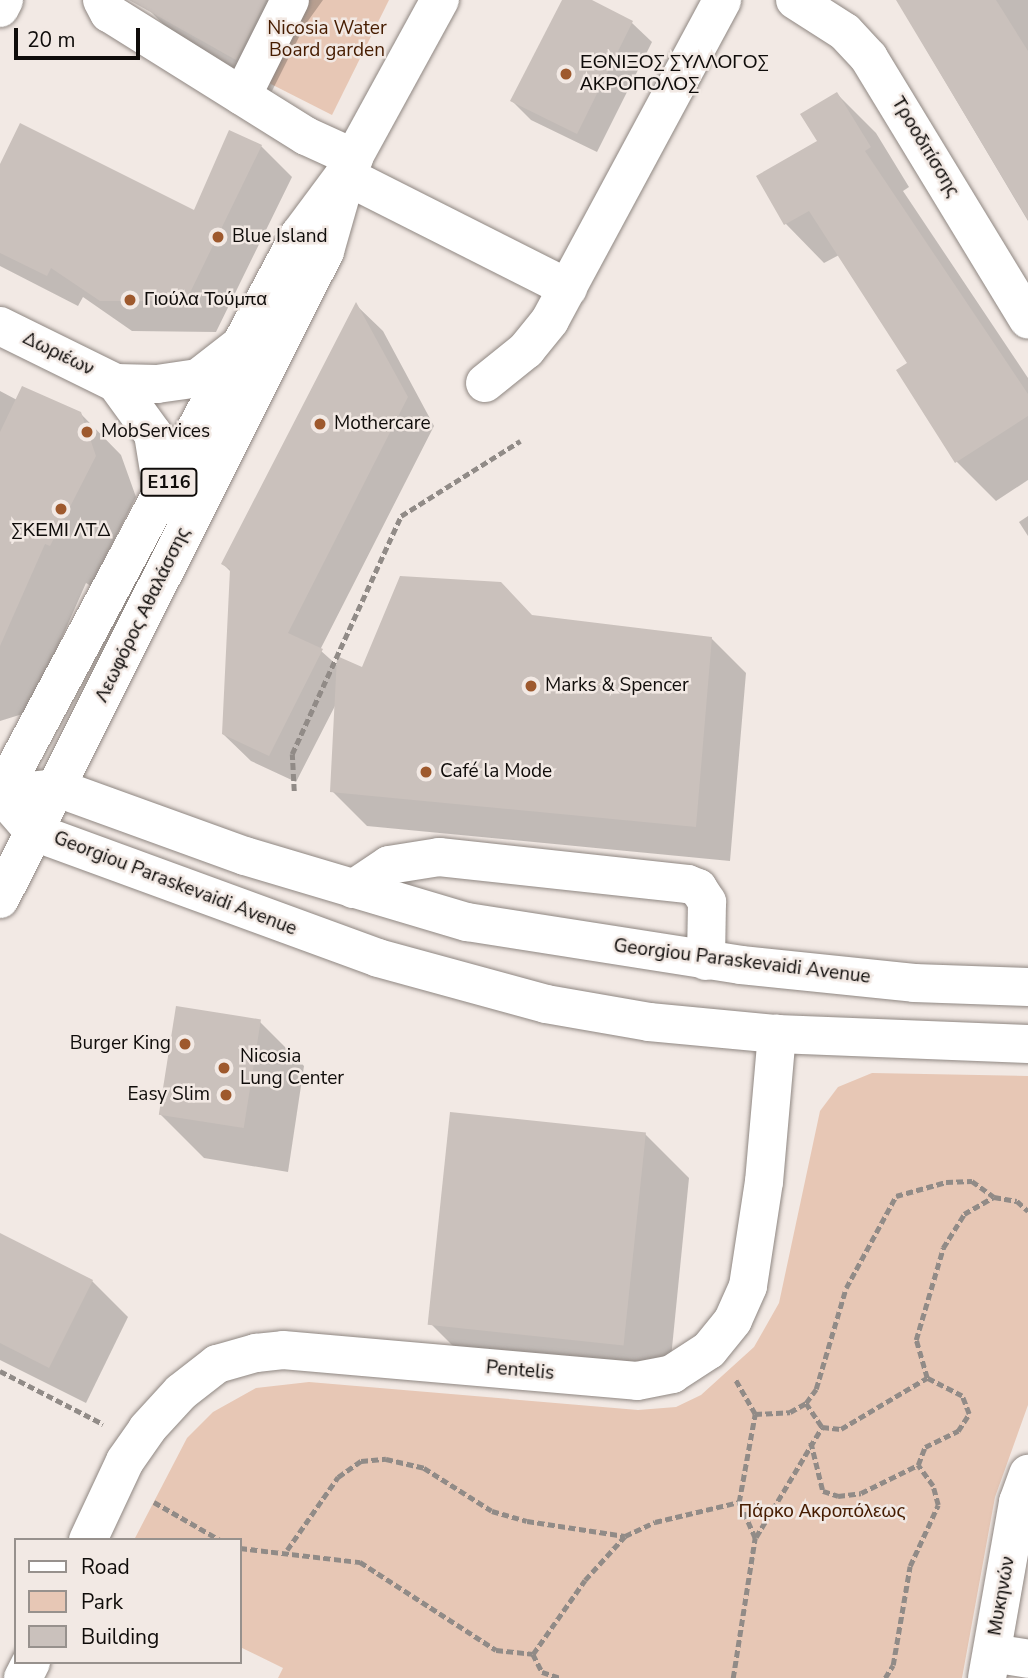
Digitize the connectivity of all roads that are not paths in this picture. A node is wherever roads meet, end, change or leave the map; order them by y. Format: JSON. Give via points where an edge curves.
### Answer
{"nodes":[{"id":1,"x":4,"y":0,"type":"edge"},
{"id":2,"x":102,"y":0,"type":"edge"},
{"id":3,"x":290,"y":0,"type":"edge"},
{"id":4,"x":440,"y":0,"type":"edge"},
{"id":5,"x":722,"y":0,"type":"edge"},
{"id":6,"x":795,"y":0,"type":"edge"},
{"id":7,"x":0,"y":8,"type":"edge"},
{"id":8,"x":242,"y":96,"type":"junction"},
{"id":9,"x":349,"y":167,"type":"junction"},
{"id":10,"x":568,"y":288,"type":"junction"},
{"id":11,"x":1028,"y":319,"type":"edge"},
{"id":12,"x":0,"y":326,"type":"edge"},
{"id":13,"x":243,"y":343,"type":"junction"},
{"id":14,"x":116,"y":383,"type":"junction"},
{"id":15,"x":485,"y":383,"type":"dead end"},
{"id":16,"x":163,"y":495,"type":"junction"},
{"id":17,"x":57,"y":788,"type":"junction"},
{"id":18,"x":0,"y":795,"type":"edge"},
{"id":19,"x":34,"y":832,"type":"junction"},
{"id":20,"x":352,"y":889,"type":"junction"},
{"id":21,"x":0,"y":899,"type":"edge"},
{"id":22,"x":706,"y":961,"type":"junction"},
{"id":23,"x":1028,"y":987,"type":"edge"},
{"id":24,"x":777,"y":1034,"type":"junction"},
{"id":25,"x":1028,"y":1044,"type":"edge"},
{"id":26,"x":1028,"y":1474,"type":"edge"},
{"id":27,"x":89,"y":1538,"type":"edge"},
{"id":28,"x":1003,"y":1663,"type":"edge"}],
"edges":[{"from":1,"to":7,"type":"main road"},
{"from":2,"to":8,"type":"main road","via":[[109,13]]},
{"from":3,"to":8,"type":"main road"},
{"from":4,"to":9,"type":"main road","name":"Λεωφόρος Αθαλάσσης","number":"E116"},
{"from":5,"to":10,"type":"main road"},
{"from":6,"to":11,"type":"main road","name":"Τροοδιτίσσης","via":[[845,32],[875,66]]},
{"from":8,"to":9,"type":"main road"},
{"from":9,"to":10,"type":"main road"},
{"from":9,"to":13,"type":"main road","name":"Λεωφόρος Αθαλάσσης","number":"E116","via":[[300,234]]},
{"from":9,"to":17,"type":"main road","name":"Λεωφόρος Αθαλάσσης","number":"E116","via":[[325,251]]},
{"from":10,"to":15,"type":"main road","via":[[540,335]]},
{"from":12,"to":14,"type":"main road","name":"Δωριέων"},
{"from":13,"to":14,"type":"main road","via":[[198,378]]},
{"from":13,"to":16,"type":"main road","name":"Λεωφόρος Αθαλάσσης","number":"E116"},
{"from":14,"to":16,"type":"main road","via":[[153,434]]},
{"from":16,"to":18,"type":"main road","name":"Λεωφόρος Αθαλάσσης","number":"E116"},
{"from":17,"to":18,"type":"main road","name":"Georgiou Paraskevaidi Avenue"},
{"from":17,"to":19,"type":"main road","name":"Λεωφόρος Αθαλάσσης","number":"E116"},
{"from":17,"to":20,"type":"main road","name":"Georgiou Paraskevaidi Avenue"},
{"from":18,"to":19,"type":"main road","name":"Georgiou Paraskevaidi Avenue"},
{"from":19,"to":21,"type":"main road","name":"Λεωφόρος Αθαλάσσης","number":"E116"},
{"from":19,"to":24,"type":"main road","name":"Georgiou Paraskevaidi Avenue","via":[[296,930],[457,982],[649,1022]]},
{"from":20,"to":22,"type":"main road","name":"Georgiou Paraskevaidi Avenue","via":[[467,922]]},
{"from":20,"to":22,"type":"main road","via":[[389,865],[439,857],[688,884],[698,888],[707,902]]},
{"from":22,"to":23,"type":"main road","name":"Georgiou Paraskevaidi Avenue","via":[[914,983]]},
{"from":24,"to":25,"type":"main road","name":"Georgiou Paraskevaidi Avenue"},
{"from":24,"to":27,"type":"main road","name":"Pentelis","via":[[757,1247],[748,1286],[733,1320],[709,1350],[671,1374],[637,1381],[283,1350],[217,1364],[181,1392],[138,1442]]},
{"from":26,"to":28,"type":"main road","name":"Μυκηνών","via":[[1018,1502]]}]}
